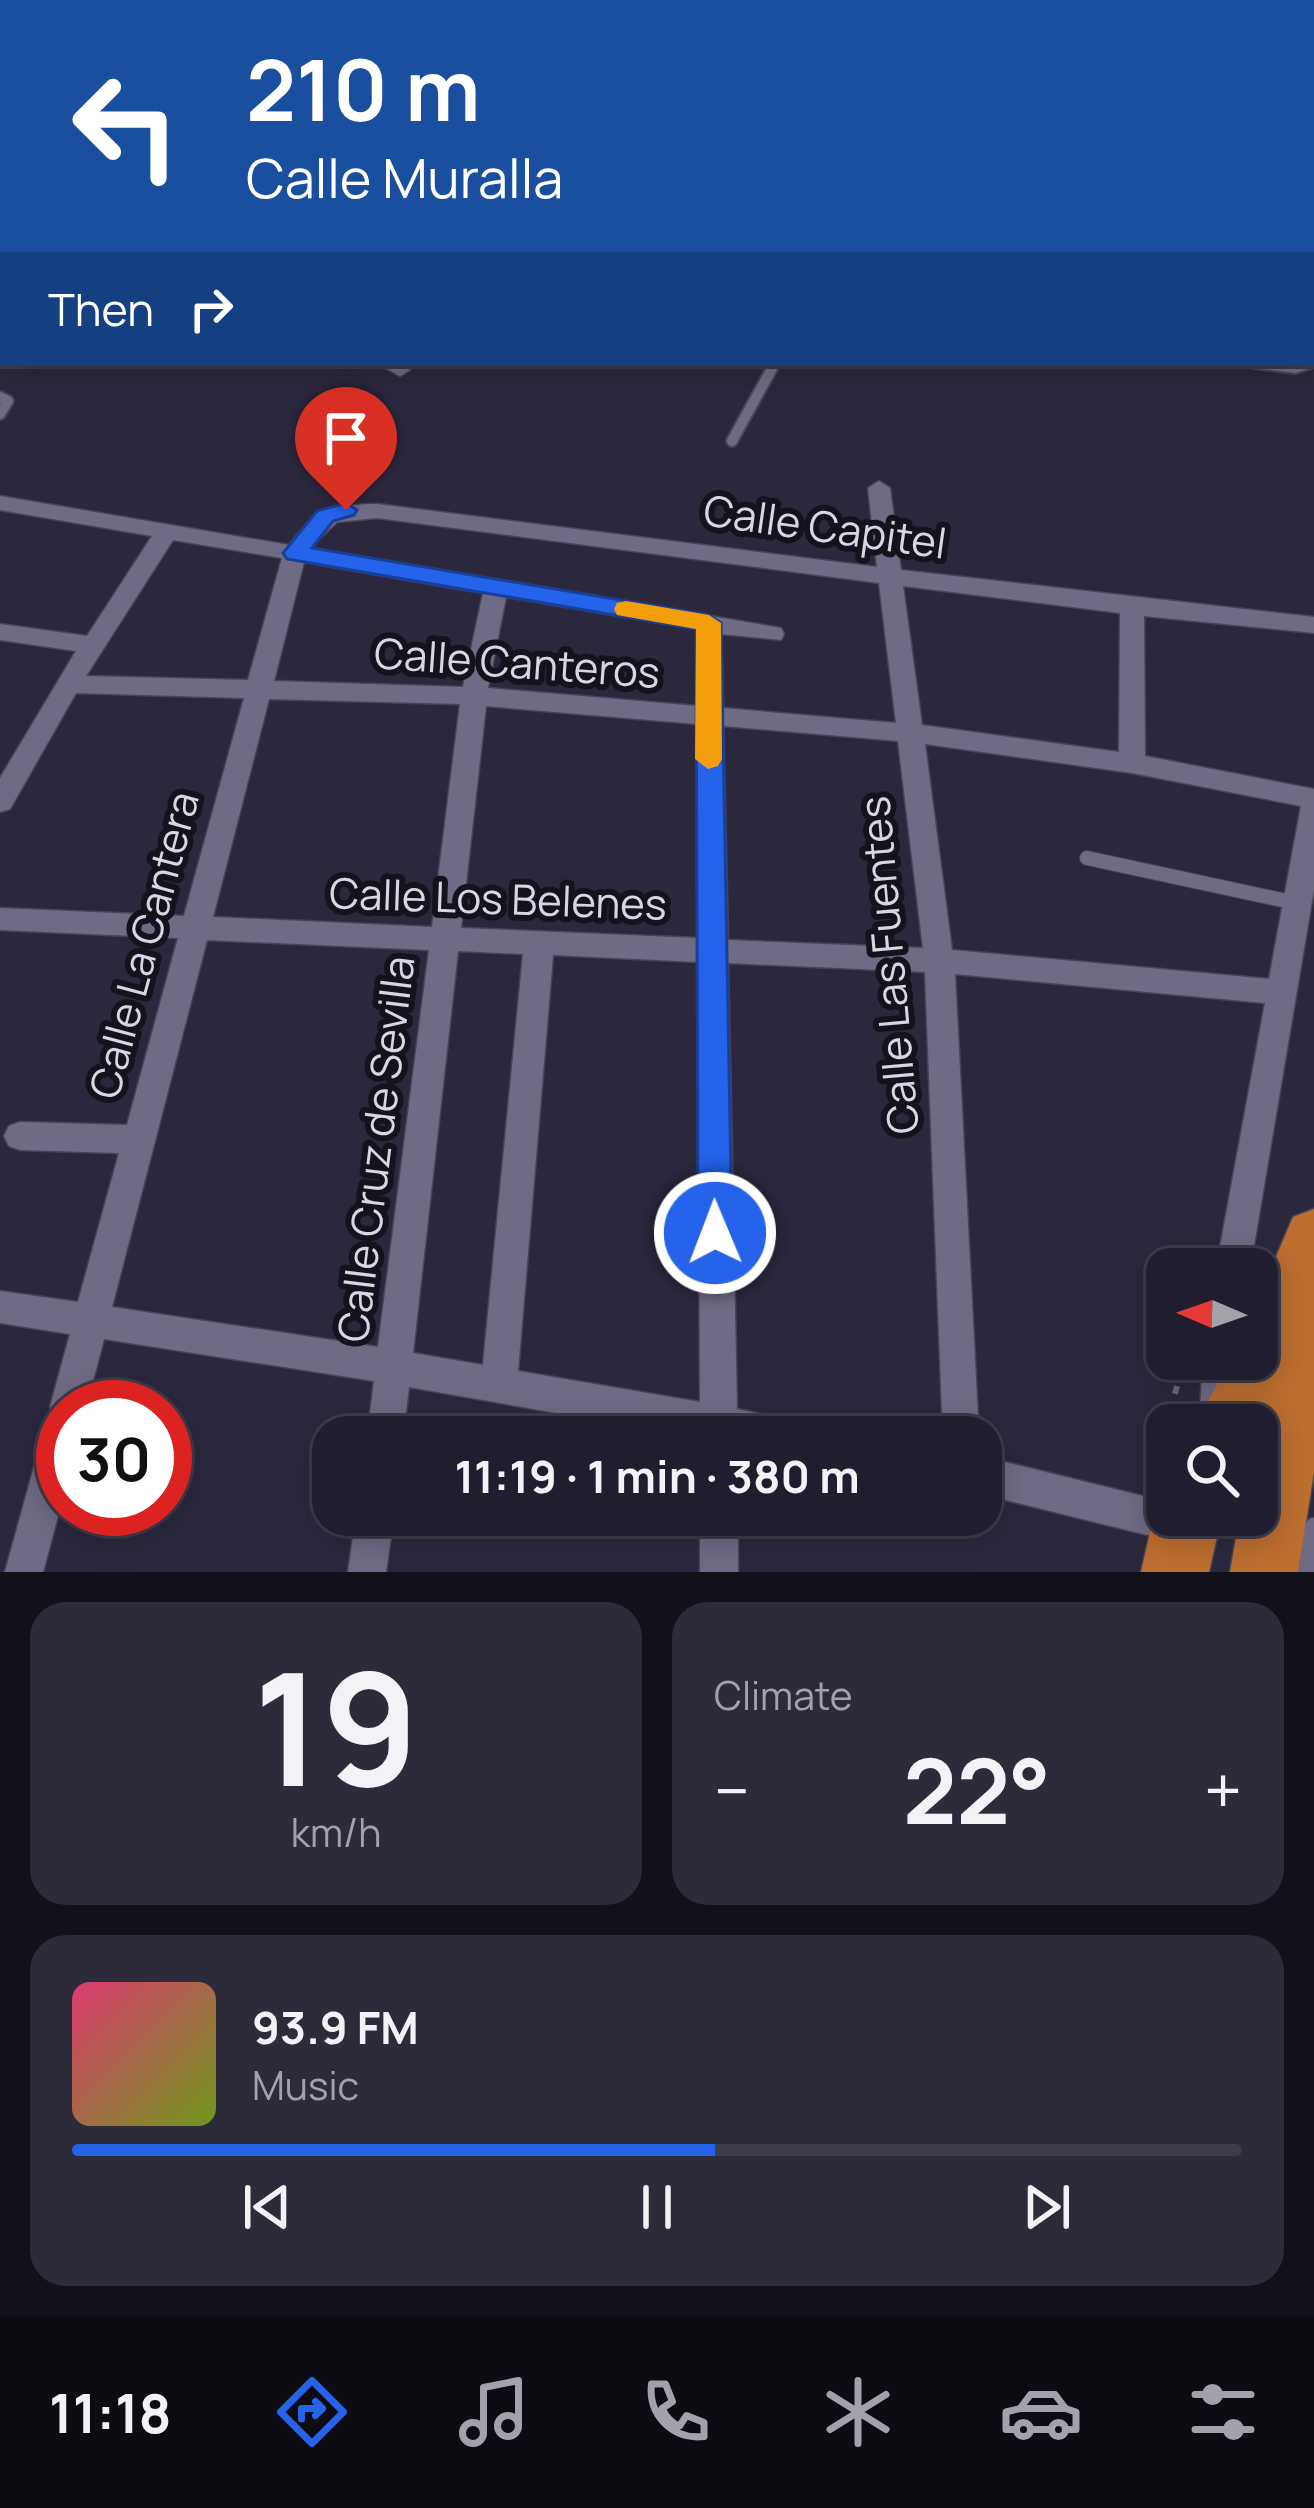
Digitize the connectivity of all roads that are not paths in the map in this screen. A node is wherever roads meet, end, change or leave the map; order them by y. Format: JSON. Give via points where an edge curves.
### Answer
{"nodes":[{"id":1,"x":773,"y":366,"type":"edge"},
{"id":2,"x":0,"y":397,"type":"edge"},
{"id":3,"x":0,"y":414,"type":"edge"},
{"id":4,"x":732,"y":441,"type":"dead end"},
{"id":5,"x":879,"y":488,"type":"dead end"},
{"id":6,"x":0,"y":502,"type":"edge"},
{"id":7,"x":325,"y":516,"type":"joint"},
{"id":8,"x":166,"y":531,"type":"junction"},
{"id":9,"x":295,"y":553,"type":"junction"},
{"id":10,"x":890,"y":575,"type":"junction"},
{"id":11,"x":496,"y":587,"type":"junction"},
{"id":12,"x":1132,"y":609,"type":"junction"},
{"id":13,"x":709,"y":623,"type":"junction"},
{"id":14,"x":1314,"y":625,"type":"edge"},
{"id":15,"x":0,"y":632,"type":"edge"},
{"id":16,"x":772,"y":634,"type":"dead end"},
{"id":17,"x":92,"y":644,"type":"junction"},
{"id":18,"x":68,"y":684,"type":"junction"},
{"id":19,"x":258,"y":689,"type":"junction"},
{"id":20,"x":474,"y":696,"type":"junction"},
{"id":21,"x":708,"y":715,"type":"junction"},
{"id":22,"x":909,"y":733,"type":"junction"},
{"id":23,"x":1132,"y":763,"type":"junction"},
{"id":24,"x":3,"y":790,"type":"edge"},
{"id":25,"x":1314,"y":804,"type":"edge"},
{"id":26,"x":1087,"y":857,"type":"dead end"},
{"id":27,"x":1296,"y":902,"type":"junction"},
{"id":28,"x":0,"y":919,"type":"edge"},
{"id":29,"x":194,"y":928,"type":"junction"},
{"id":30,"x":447,"y":939,"type":"junction"},
{"id":31,"x":539,"y":943,"type":"junction"},
{"id":32,"x":709,"y":951,"type":"junction"},
{"id":33,"x":939,"y":961,"type":"junction"},
{"id":34,"x":1279,"y":992,"type":"junction"},
{"id":35,"x":20,"y":1136,"type":"dead end"},
{"id":36,"x":140,"y":1140,"type":"junction"},
{"id":37,"x":1314,"y":1236,"type":"edge"},
{"id":38,"x":1236,"y":1248,"type":"edge"},
{"id":39,"x":1314,"y":1275,"type":"edge"},
{"id":40,"x":0,"y":1307,"type":"edge"},
{"id":41,"x":92,"y":1320,"type":"junction"},
{"id":42,"x":394,"y":1367,"type":"junction"},
{"id":43,"x":75,"y":1380,"type":"edge"},
{"id":44,"x":499,"y":1387,"type":"junction"},
{"id":45,"x":1240,"y":1404,"type":"edge"},
{"id":46,"x":388,"y":1416,"type":"edge"},
{"id":47,"x":647,"y":1416,"type":"edge"},
{"id":48,"x":719,"y":1416,"type":"edge"},
{"id":49,"x":960,"y":1416,"type":"edge"},
{"id":50,"x":1002,"y":1481,"type":"edge"},
{"id":51,"x":1146,"y":1523,"type":"edge"},
{"id":52,"x":36,"y":1527,"type":"edge"},
{"id":53,"x":1314,"y":1528,"type":"edge"},
{"id":54,"x":372,"y":1536,"type":"edge"},
{"id":55,"x":719,"y":1536,"type":"edge"},
{"id":56,"x":24,"y":1572,"type":"edge"},
{"id":57,"x":367,"y":1572,"type":"edge"},
{"id":58,"x":719,"y":1572,"type":"edge"},
{"id":59,"x":1264,"y":1572,"type":"edge"},
{"id":60,"x":1307,"y":1572,"type":"edge"}],
"edges":[{"from":1,"to":4,"type":"lane"},
{"from":2,"to":3,"type":"lane","via":[[8,401]]},
{"from":5,"to":10,"type":"street","name":"Calle Las Fuentes"},
{"from":6,"to":8,"type":"street"},
{"from":7,"to":9,"type":"street","name":"Calle La Cantera"},
{"from":7,"to":10,"type":"street","name":"Calle Capitel","via":[[377,511]]},
{"from":8,"to":9,"type":"street"},
{"from":8,"to":17,"type":"street"},
{"from":9,"to":11,"type":"street"},
{"from":9,"to":19,"type":"street","name":"Calle La Cantera"},
{"from":10,"to":12,"type":"street","name":"Calle Capitel"},
{"from":10,"to":22,"type":"street","name":"Calle Las Fuentes"},
{"from":11,"to":13,"type":"street"},
{"from":11,"to":20,"type":"street","name":"Calle Cruz de Sevilla"},
{"from":12,"to":14,"type":"street","name":"Calle Capitel"},
{"from":12,"to":23,"type":"street"},
{"from":13,"to":16,"type":"street"},
{"from":13,"to":21,"type":"street"},
{"from":15,"to":17,"type":"street"},
{"from":17,"to":18,"type":"street"},
{"from":18,"to":19,"type":"street","name":"Calle Canteros"},
{"from":18,"to":24,"type":"street"},
{"from":19,"to":20,"type":"street","name":"Calle Canteros"},
{"from":19,"to":29,"type":"street","name":"Calle La Cantera"},
{"from":20,"to":21,"type":"street","name":"Calle Canteros"},
{"from":20,"to":30,"type":"street","name":"Calle Cruz de Sevilla"},
{"from":21,"to":22,"type":"street","name":"Calle Canteros"},
{"from":21,"to":32,"type":"street"},
{"from":22,"to":23,"type":"street","name":"Calle Canteros"},
{"from":22,"to":33,"type":"street","name":"Calle Las Fuentes"},
{"from":23,"to":25,"type":"street","name":"Calle Canteros"},
{"from":25,"to":27,"type":"street"},
{"from":26,"to":27,"type":"lane"},
{"from":27,"to":34,"type":"street"},
{"from":28,"to":29,"type":"street","name":"Calle Los Belenes"},
{"from":29,"to":30,"type":"street","name":"Calle Los Belenes"},
{"from":29,"to":36,"type":"street","name":"Calle La Cantera"},
{"from":30,"to":31,"type":"street","name":"Calle Los Belenes"},
{"from":30,"to":42,"type":"street","name":"Calle Cruz de Sevilla"},
{"from":31,"to":32,"type":"street","name":"Calle Los Belenes"},
{"from":31,"to":44,"type":"street"},
{"from":32,"to":33,"type":"street","name":"Calle Los Belenes"},
{"from":32,"to":48,"type":"street"},
{"from":33,"to":34,"type":"street","name":"Calle Los Belenes"},
{"from":33,"to":49,"type":"street","name":"Calle Las Fuentes"},
{"from":34,"to":38,"type":"street"},
{"from":35,"to":36,"type":"street"},
{"from":36,"to":41,"type":"street","name":"Calle La Cantera"},
{"from":37,"to":45,"type":"highway"},
{"from":39,"to":59,"type":"highway"},
{"from":40,"to":41,"type":"street"},
{"from":41,"to":42,"type":"street"},
{"from":41,"to":43,"type":"street","name":"Calle La Cantera"},
{"from":42,"to":44,"type":"street"},
{"from":42,"to":46,"type":"street","name":"Calle Cruz de Sevilla"},
{"from":44,"to":47,"type":"street"},
{"from":50,"to":51,"type":"street"},
{"from":52,"to":56,"type":"street"},
{"from":53,"to":60,"type":"lane"},
{"from":54,"to":57,"type":"street"},
{"from":55,"to":58,"type":"street"}]}
